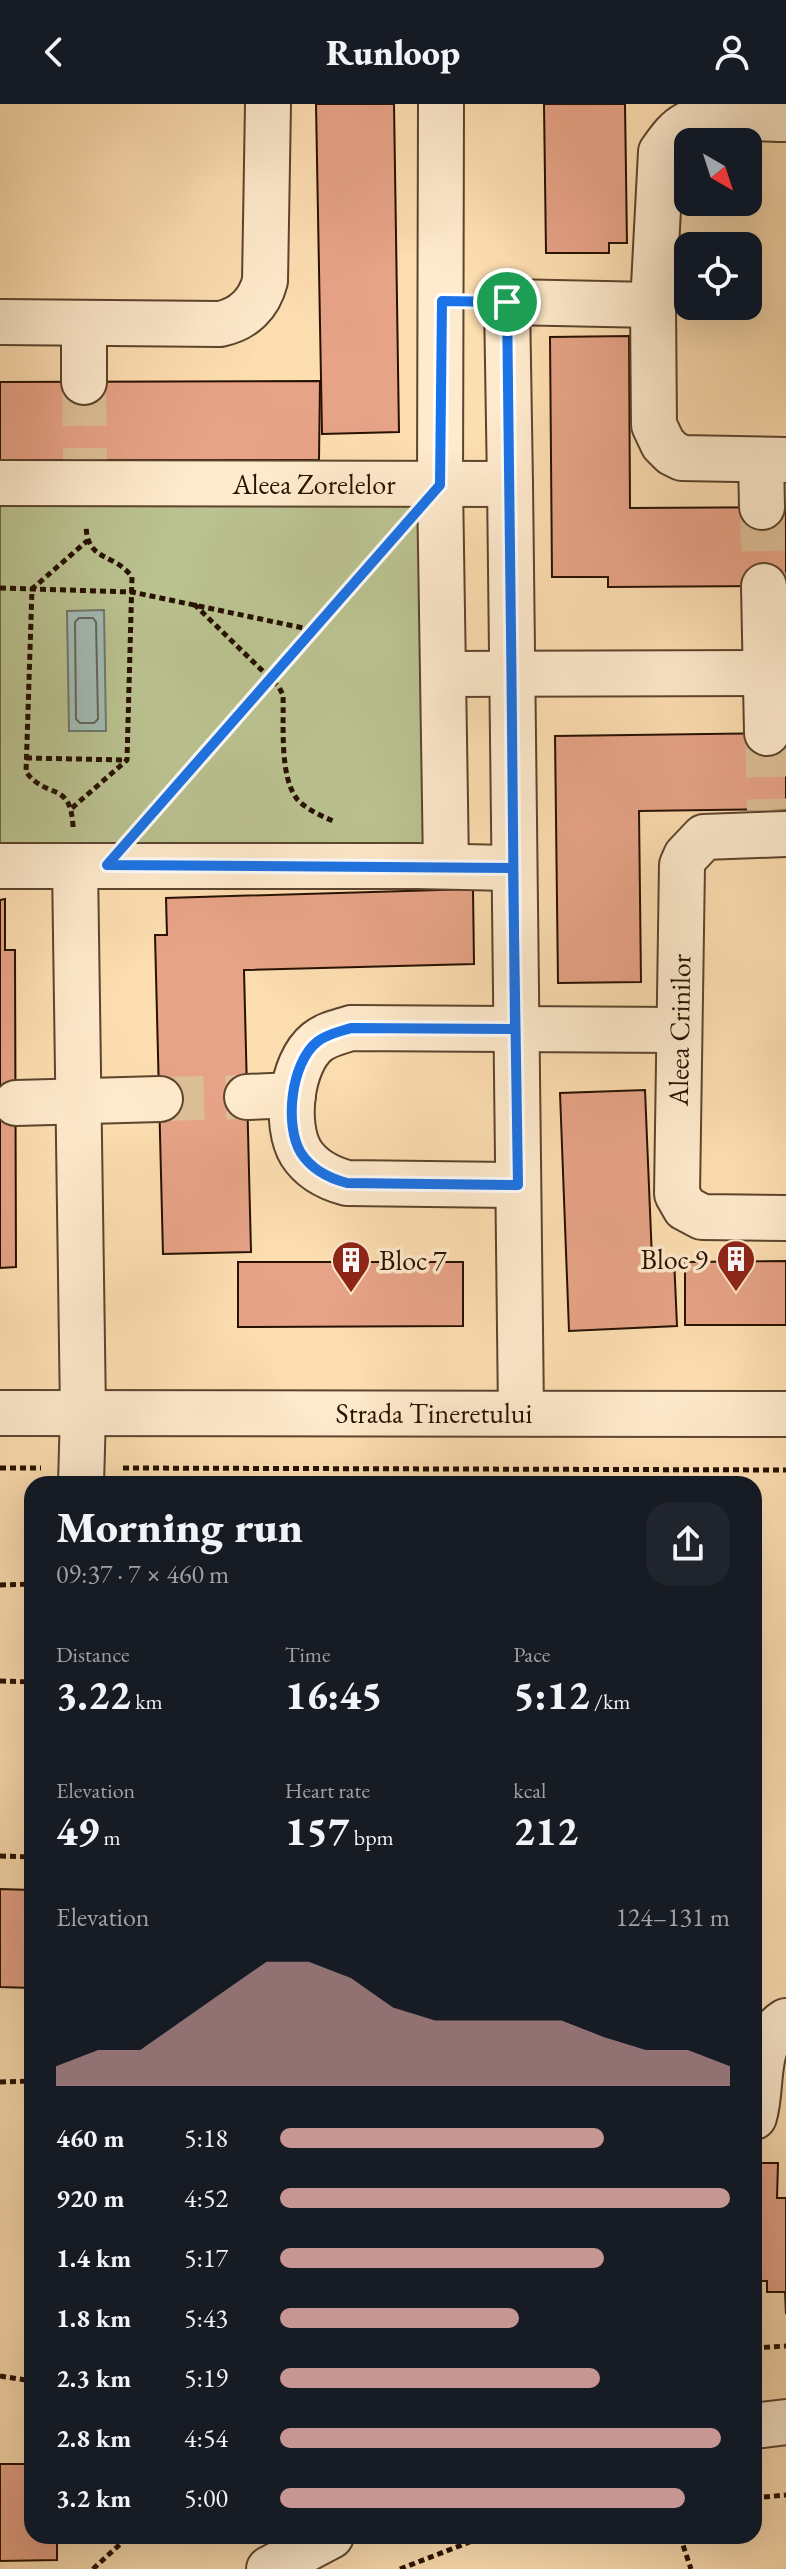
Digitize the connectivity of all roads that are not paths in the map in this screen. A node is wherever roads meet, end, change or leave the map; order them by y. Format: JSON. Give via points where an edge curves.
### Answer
{"nodes":[{"id":1,"x":268,"y":104,"type":"edge"},
{"id":2,"x":441,"y":104,"type":"edge"},
{"id":3,"x":769,"y":114,"type":"edge"},
{"id":4,"x":442,"y":301,"type":"junction"},
{"id":5,"x":507,"y":302,"type":"junction"},
{"id":6,"x":653,"y":305,"type":"junction"},
{"id":7,"x":0,"y":322,"type":"edge"},
{"id":8,"x":84,"y":323,"type":"junction"},
{"id":9,"x":84,"y":382,"type":"tunnel mouth"},
{"id":10,"x":773,"y":460,"type":"edge"},
{"id":11,"x":0,"y":483,"type":"edge"},
{"id":12,"x":510,"y":484,"type":"junction"},
{"id":13,"x":440,"y":485,"type":"junction"},
{"id":14,"x":762,"y":507,"type":"tunnel mouth"},
{"id":15,"x":764,"y":586,"type":"tunnel mouth"},
{"id":16,"x":776,"y":673,"type":"edge"},
{"id":17,"x":445,"y":674,"type":"junction"},
{"id":18,"x":511,"y":675,"type":"junction"},
{"id":19,"x":767,"y":733,"type":"tunnel mouth"},
{"id":20,"x":775,"y":826,"type":"edge"},
{"id":21,"x":0,"y":866,"type":"edge"},
{"id":22,"x":91,"y":866,"type":"junction"},
{"id":23,"x":446,"y":866,"type":"junction"},
{"id":24,"x":513,"y":868,"type":"junction"},
{"id":25,"x":515,"y":1029,"type":"junction"},
{"id":26,"x":679,"y":1030,"type":"junction"},
{"id":27,"x":293,"y":1095,"type":"junction"},
{"id":28,"x":247,"y":1097,"type":"tunnel mouth"},
{"id":29,"x":160,"y":1099,"type":"tunnel mouth"},
{"id":30,"x":78,"y":1102,"type":"junction"},
{"id":31,"x":16,"y":1103,"type":"dead end"},
{"id":32,"x":518,"y":1185,"type":"junction"},
{"id":33,"x":786,"y":1218,"type":"edge"},
{"id":34,"x":0,"y":1413,"type":"edge"},
{"id":35,"x":83,"y":1413,"type":"junction"},
{"id":36,"x":521,"y":1413,"type":"junction"},
{"id":37,"x":786,"y":1414,"type":"edge"},
{"id":38,"x":81,"y":1476,"type":"edge"},
{"id":39,"x":786,"y":2021,"type":"edge"},
{"id":40,"x":762,"y":2054,"type":"edge"},
{"id":41,"x":786,"y":2422,"type":"edge"},
{"id":42,"x":762,"y":2425,"type":"edge"},
{"id":43,"x":316,"y":2544,"type":"edge"},
{"id":44,"x":269,"y":2569,"type":"edge"}],
"edges":[{"from":1,"to":8,"type":"street","via":[[265,281],[254,305],[220,324]]},
{"from":2,"to":4,"type":"street"},
{"from":3,"to":6,"type":"street","via":[[691,123],[661,152]]},
{"from":4,"to":5,"type":"street"},
{"from":4,"to":13,"type":"street"},
{"from":5,"to":6,"type":"street"},
{"from":5,"to":12,"type":"street"},
{"from":6,"to":10,"type":"street","via":[[656,434],[682,458]]},
{"from":7,"to":8,"type":"street"},
{"from":8,"to":9,"type":"street"},
{"from":10,"to":14,"type":"street"},
{"from":11,"to":13,"type":"street","name":"Aleea Zorelelor","via":[[85,472]]},
{"from":12,"to":13,"type":"street","name":"Aleea Zorelelor"},
{"from":12,"to":18,"type":"street"},
{"from":13,"to":17,"type":"street"},
{"from":15,"to":16,"type":"street"},
{"from":16,"to":18,"type":"street"},
{"from":16,"to":19,"type":"street"},
{"from":17,"to":18,"type":"street"},
{"from":17,"to":23,"type":"street"},
{"from":18,"to":24,"type":"street"},
{"from":20,"to":26,"type":"street","name":"Aleea Crinilor","via":[[704,837],[686,856]]},
{"from":21,"to":22,"type":"street"},
{"from":22,"to":23,"type":"street"},
{"from":22,"to":30,"type":"street"},
{"from":23,"to":24,"type":"street"},
{"from":24,"to":25,"type":"street"},
{"from":25,"to":26,"type":"street"},
{"from":25,"to":27,"type":"street","via":[[351,1028],[329,1034],[301,1060]]},
{"from":25,"to":32,"type":"street"},
{"from":26,"to":33,"type":"street","name":"Aleea Crinilor","via":[[680,1202],[702,1217]]},
{"from":27,"to":28,"type":"street"},
{"from":27,"to":32,"type":"street","via":[[293,1131],[301,1152],[329,1178],[347,1183]]},
{"from":29,"to":30,"type":"street"},
{"from":30,"to":31,"type":"street"},
{"from":30,"to":35,"type":"street"},
{"from":32,"to":36,"type":"street"},
{"from":34,"to":35,"type":"street","name":"Strada Tineretului"},
{"from":35,"to":36,"type":"street","name":"Strada Tineretului"},
{"from":35,"to":38,"type":"street"},
{"from":36,"to":37,"type":"street","name":"Strada Tineretului"},
{"from":39,"to":40,"type":"street"},
{"from":41,"to":42,"type":"street"},
{"from":43,"to":44,"type":"street"}]}
